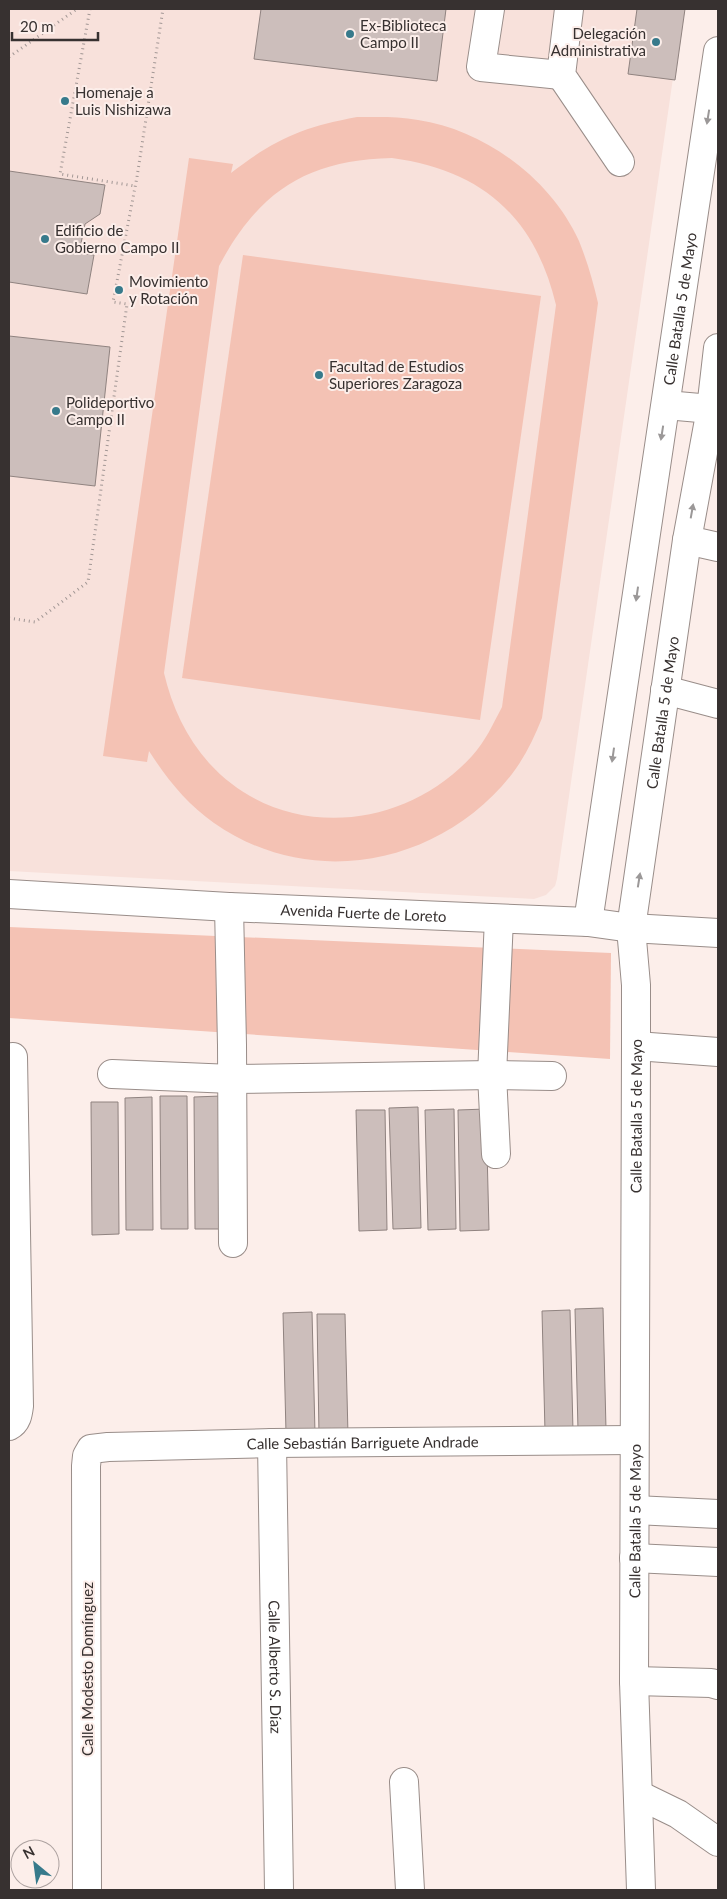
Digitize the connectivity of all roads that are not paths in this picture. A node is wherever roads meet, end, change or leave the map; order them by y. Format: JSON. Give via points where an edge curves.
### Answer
{"nodes":[{"id":1,"x":490,"y":9,"type":"edge"},
{"id":2,"x":569,"y":9,"type":"edge"},
{"id":3,"x":718,"y":51,"type":"edge"},
{"id":4,"x":561,"y":75,"type":"junction"},
{"id":5,"x":620,"y":162,"type":"dead end"},
{"id":6,"x":708,"y":181,"type":"edge"},
{"id":7,"x":718,"y":348,"type":"edge"},
{"id":8,"x":666,"y":405,"type":"junction"},
{"id":9,"x":711,"y":409,"type":"junction"},
{"id":10,"x":687,"y":540,"type":"junction"},
{"id":11,"x":718,"y":547,"type":"edge"},
{"id":12,"x":665,"y":690,"type":"junction"},
{"id":13,"x":718,"y":704,"type":"edge"},
{"id":14,"x":9,"y":894,"type":"edge"},
{"id":15,"x":229,"y":907,"type":"junction"},
{"id":16,"x":499,"y":919,"type":"junction"},
{"id":17,"x":588,"y":922,"type":"junction"},
{"id":18,"x":631,"y":928,"type":"junction"},
{"id":19,"x":718,"y":933,"type":"edge"},
{"id":20,"x":636,"y":1046,"type":"junction"},
{"id":21,"x":718,"y":1052,"type":"edge"},
{"id":22,"x":13,"y":1057,"type":"dead end"},
{"id":23,"x":112,"y":1074,"type":"dead end"},
{"id":24,"x":492,"y":1074,"type":"junction"},
{"id":25,"x":552,"y":1076,"type":"dead end"},
{"id":26,"x":232,"y":1079,"type":"junction"},
{"id":27,"x":496,"y":1154,"type":"dead end"},
{"id":28,"x":233,"y":1243,"type":"dead end"},
{"id":29,"x":11,"y":1425,"type":"edge"},
{"id":30,"x":634,"y":1440,"type":"junction"},
{"id":31,"x":272,"y":1443,"type":"junction"},
{"id":32,"x":91,"y":1449,"type":"joint"},
{"id":33,"x":635,"y":1510,"type":"junction"},
{"id":34,"x":718,"y":1514,"type":"edge"},
{"id":35,"x":634,"y":1558,"type":"junction"},
{"id":36,"x":718,"y":1562,"type":"edge"},
{"id":37,"x":634,"y":1681,"type":"junction"},
{"id":38,"x":718,"y":1685,"type":"edge"},
{"id":39,"x":404,"y":1782,"type":"dead end"},
{"id":40,"x":639,"y":1795,"type":"junction"},
{"id":41,"x":718,"y":1842,"type":"edge"},
{"id":42,"x":87,"y":1890,"type":"edge"},
{"id":43,"x":279,"y":1890,"type":"edge"},
{"id":44,"x":410,"y":1890,"type":"edge"},
{"id":45,"x":641,"y":1890,"type":"edge"}],
"edges":[{"from":1,"to":4,"type":"street","via":[[481,67]]},
{"from":2,"to":4,"type":"street"},
{"from":3,"to":6,"type":"street","name":"Calle Batalla 5 de Mayo","one_way":true},
{"from":4,"to":5,"type":"street"},
{"from":6,"to":8,"type":"street","name":"Calle Batalla 5 de Mayo"},
{"from":7,"to":9,"type":"street","name":"Calle Batalla 5 de Mayo"},
{"from":8,"to":9,"type":"street"},
{"from":8,"to":17,"type":"street","name":"Calle Batalla 5 de Mayo","one_way":true},
{"from":10,"to":9,"type":"street","name":"Calle Batalla 5 de Mayo","one_way":true},
{"from":10,"to":11,"type":"street"},
{"from":10,"to":12,"type":"street","name":"Calle Batalla 5 de Mayo"},
{"from":12,"to":13,"type":"street"},
{"from":18,"to":12,"type":"street","name":"Calle Batalla 5 de Mayo","one_way":true},
{"from":14,"to":15,"type":"street","name":"Avenida Fuerte de Loreto"},
{"from":15,"to":16,"type":"street","name":"Avenida Fuerte de Loreto"},
{"from":15,"to":26,"type":"street"},
{"from":16,"to":17,"type":"street","name":"Avenida Fuerte de Loreto"},
{"from":16,"to":24,"type":"street"},
{"from":17,"to":18,"type":"street","name":"Avenida Fuerte de Loreto"},
{"from":18,"to":19,"type":"street","name":"Avenida Fuerte de Loreto"},
{"from":18,"to":20,"type":"street","name":"Calle Batalla 5 de Mayo","via":[[636,986]]},
{"from":20,"to":21,"type":"street"},
{"from":20,"to":30,"type":"street","name":"Calle Batalla 5 de Mayo"},
{"from":22,"to":29,"type":"street","via":[[19,1406]]},
{"from":23,"to":26,"type":"street"},
{"from":24,"to":25,"type":"street"},
{"from":24,"to":26,"type":"street"},
{"from":24,"to":27,"type":"street"},
{"from":26,"to":28,"type":"street"},
{"from":30,"to":31,"type":"street","name":"Calle Sebastián Barriguete Andrade"},
{"from":30,"to":33,"type":"street","name":"Calle Batalla 5 de Mayo"},
{"from":31,"to":32,"type":"street","name":"Calle Sebastián Barriguete Andrade"},
{"from":31,"to":43,"type":"street","name":"Calle Alberto S. Díaz"},
{"from":32,"to":42,"type":"street","name":"Calle Modesto Domínguez","via":[[86,1466]]},
{"from":33,"to":34,"type":"street"},
{"from":33,"to":35,"type":"street","name":"Calle Batalla 5 de Mayo"},
{"from":35,"to":36,"type":"street"},
{"from":35,"to":37,"type":"street","name":"Calle Batalla 5 de Mayo"},
{"from":37,"to":38,"type":"street"},
{"from":37,"to":40,"type":"street","name":"Calle Batalla 5 de Mayo"},
{"from":39,"to":44,"type":"street"},
{"from":40,"to":41,"type":"street","via":[[678,1814]]},
{"from":40,"to":45,"type":"street","name":"Calle Batalla 5 de Mayo"}]}
